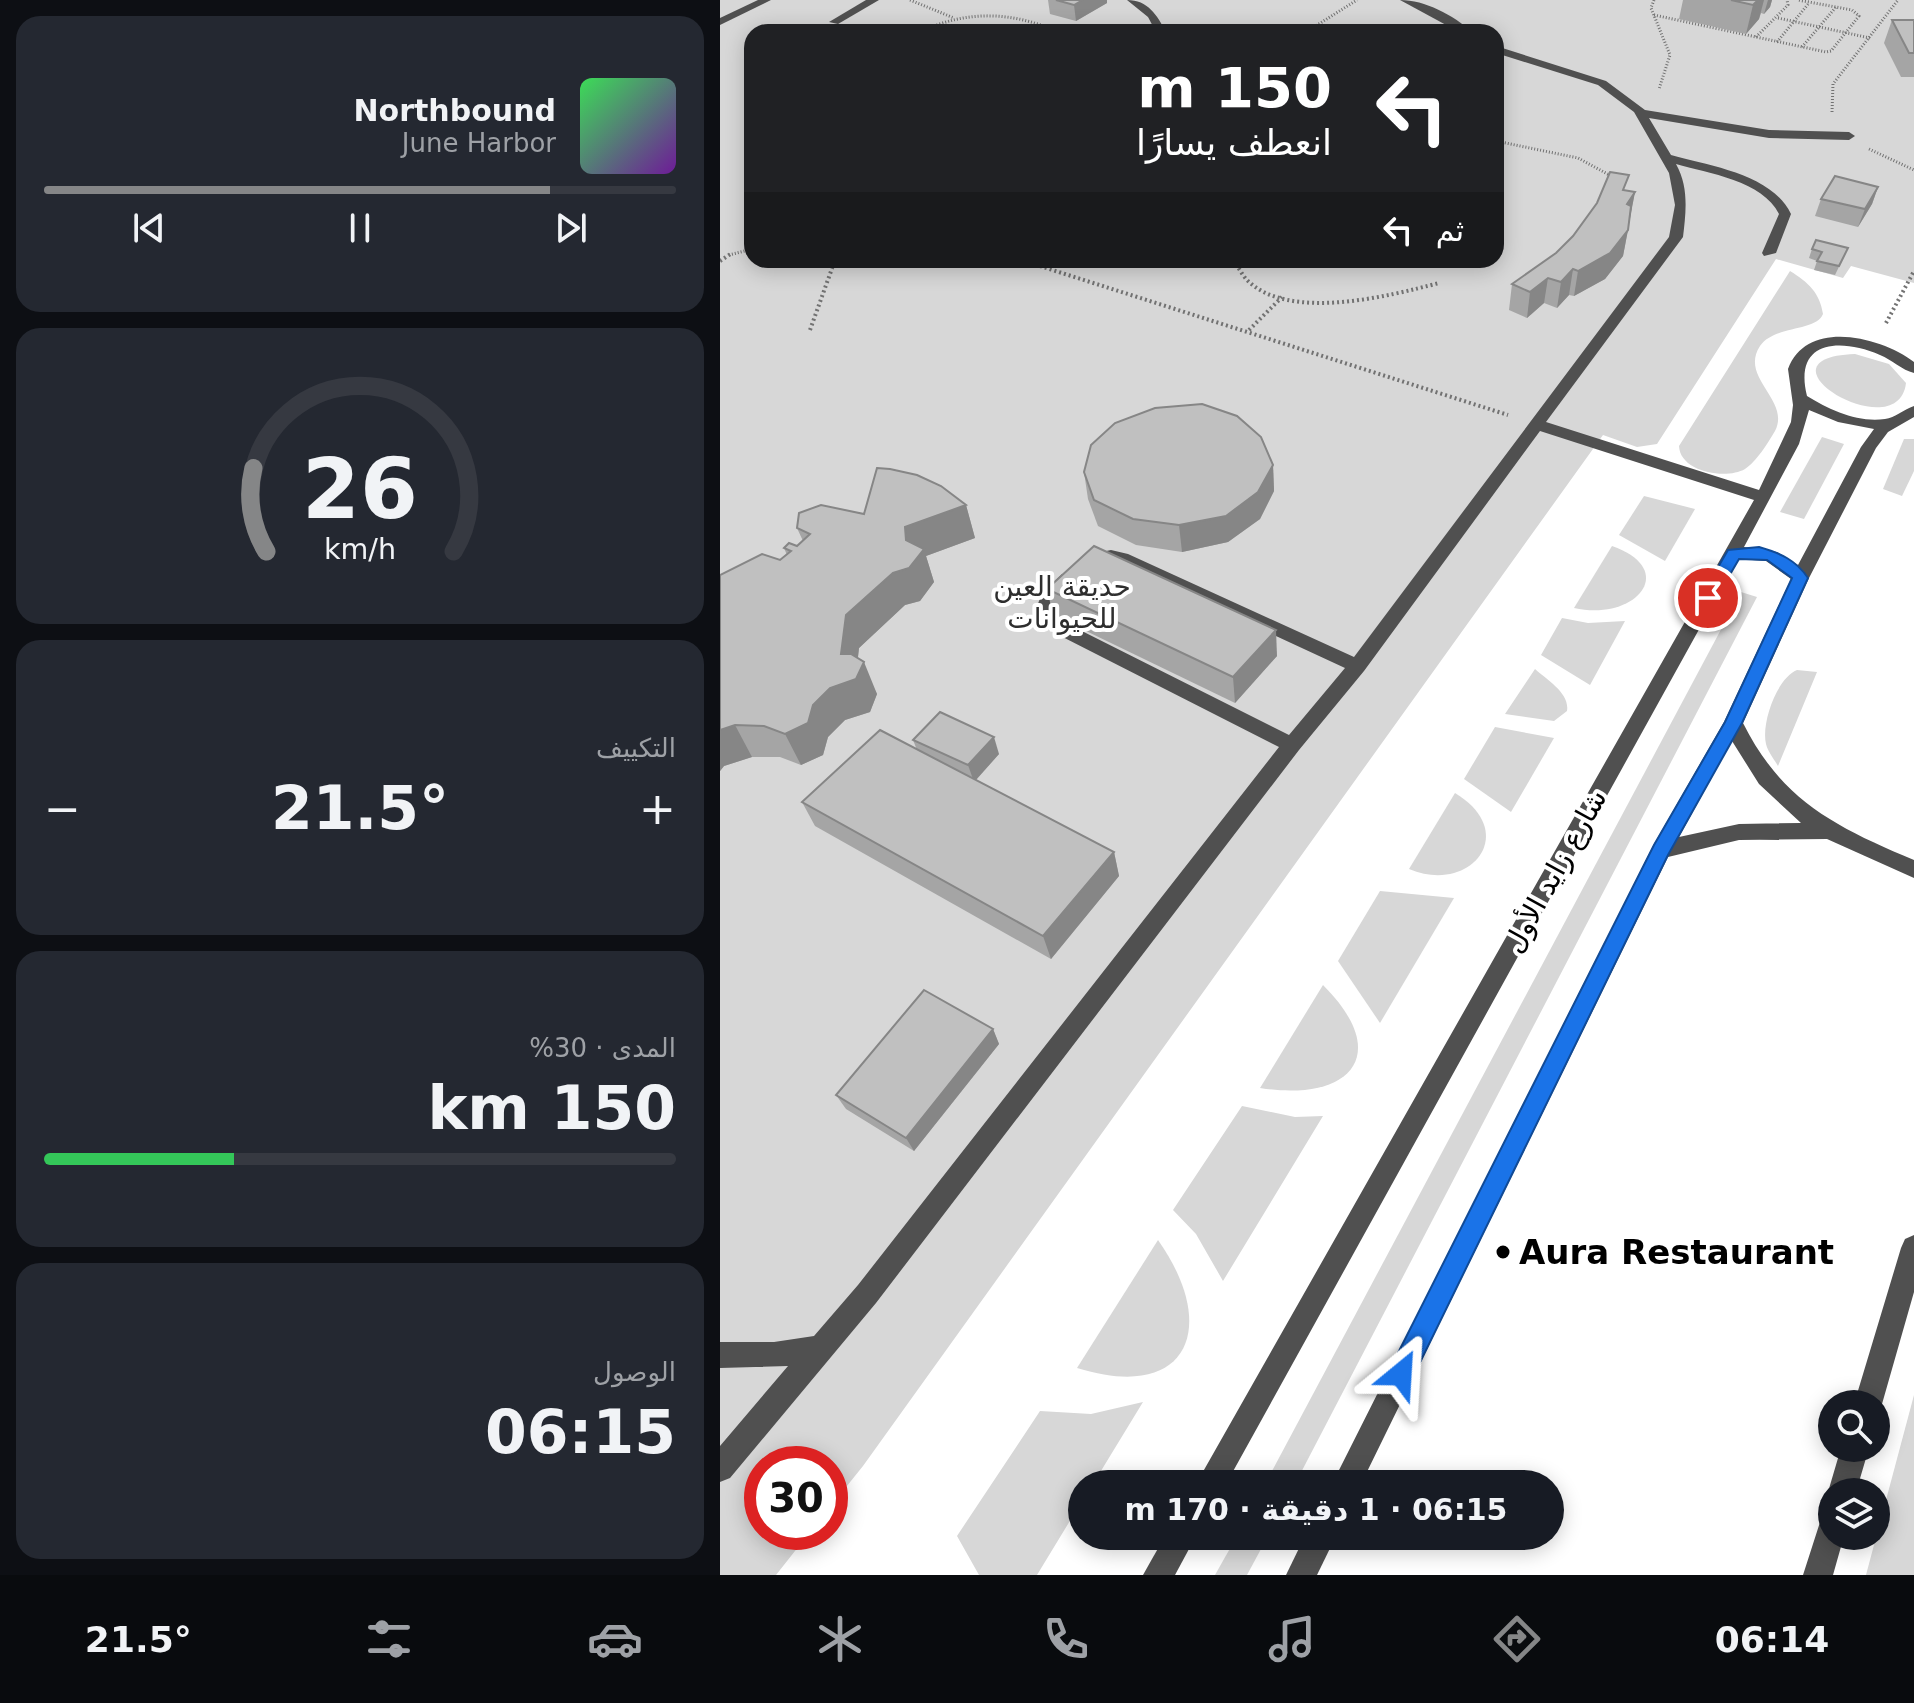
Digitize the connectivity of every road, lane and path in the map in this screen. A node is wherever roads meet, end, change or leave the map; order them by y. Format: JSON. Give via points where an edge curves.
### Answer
{"nodes":[{"id":1,"x":766,"y":0,"type":"edge"},
{"id":2,"x":839,"y":0,"type":"edge"},
{"id":3,"x":874,"y":0,"type":"edge"},
{"id":4,"x":910,"y":0,"type":"edge"},
{"id":5,"x":1132,"y":0,"type":"edge"},
{"id":6,"x":1357,"y":0,"type":"edge"},
{"id":7,"x":1405,"y":0,"type":"edge"},
{"id":8,"x":1654,"y":0,"type":"edge"},
{"id":9,"x":1787,"y":0,"type":"edge"},
{"id":10,"x":1798,"y":0,"type":"edge"},
{"id":11,"x":1898,"y":0,"type":"edge"},
{"id":12,"x":1810,"y":2,"type":"junction"},
{"id":13,"x":863,"y":7,"type":"junction"},
{"id":14,"x":1836,"y":7,"type":"junction"},
{"id":15,"x":1654,"y":15,"type":"junction"},
{"id":16,"x":955,"y":18,"type":"junction"},
{"id":17,"x":1778,"y":18,"type":"junction"},
{"id":18,"x":1794,"y":21,"type":"junction"},
{"id":19,"x":720,"y":22,"type":"edge"},
{"id":20,"x":834,"y":22,"type":"dead end"},
{"id":21,"x":940,"y":24,"type":"edge"},
{"id":22,"x":1038,"y":24,"type":"edge"},
{"id":23,"x":1157,"y":24,"type":"edge"},
{"id":24,"x":1319,"y":24,"type":"edge"},
{"id":25,"x":1454,"y":24,"type":"edge"},
{"id":26,"x":1819,"y":27,"type":"junction"},
{"id":27,"x":1845,"y":33,"type":"junction"},
{"id":28,"x":1756,"y":37,"type":"junction"},
{"id":29,"x":1870,"y":38,"type":"junction"},
{"id":30,"x":1777,"y":42,"type":"junction"},
{"id":31,"x":1802,"y":47,"type":"junction"},
{"id":32,"x":1504,"y":52,"type":"edge"},
{"id":33,"x":1640,"y":112,"type":"junction"},
{"id":34,"x":1849,"y":136,"type":"junction"},
{"id":35,"x":1504,"y":143,"type":"edge"},
{"id":36,"x":1668,"y":158,"type":"junction"},
{"id":37,"x":1914,"y":170,"type":"edge"},
{"id":38,"x":1620,"y":181,"type":"edge"},
{"id":39,"x":744,"y":251,"type":"edge"},
{"id":40,"x":1769,"y":253,"type":"dead end"},
{"id":41,"x":720,"y":261,"type":"edge"},
{"id":42,"x":832,"y":268,"type":"edge"},
{"id":43,"x":1047,"y":268,"type":"edge"},
{"id":44,"x":1237,"y":268,"type":"edge"},
{"id":45,"x":1914,"y":271,"type":"edge"},
{"id":46,"x":1439,"y":283,"type":"dead end"},
{"id":47,"x":1906,"y":290,"type":"junction"},
{"id":48,"x":1914,"y":292,"type":"edge"},
{"id":49,"x":1282,"y":297,"type":"junction"},
{"id":50,"x":810,"y":330,"type":"dead end"},
{"id":51,"x":1249,"y":330,"type":"junction"},
{"id":52,"x":1873,"y":346,"type":"junction"},
{"id":53,"x":1914,"y":369,"type":"edge"},
{"id":54,"x":1801,"y":399,"type":"junction"},
{"id":55,"x":1914,"y":411,"type":"edge"},
{"id":56,"x":1889,"y":424,"type":"junction"},
{"id":57,"x":1539,"y":425,"type":"junction"},
{"id":58,"x":1764,"y":497,"type":"junction"},
{"id":59,"x":1734,"y":554,"type":"junction"},
{"id":60,"x":1800,"y":578,"type":"junction"},
{"id":61,"x":1357,"y":666,"type":"junction"},
{"id":62,"x":1733,"y":723,"type":"junction"},
{"id":63,"x":1292,"y":745,"type":"junction"},
{"id":64,"x":1826,"y":831,"type":"junction"},
{"id":65,"x":1661,"y":850,"type":"junction"},
{"id":66,"x":1914,"y":869,"type":"edge"},
{"id":67,"x":1914,"y":1248,"type":"edge"},
{"id":68,"x":823,"y":1348,"type":"junction"},
{"id":69,"x":720,"y":1355,"type":"edge"},
{"id":70,"x":1872,"y":1390,"type":"edge"},
{"id":71,"x":720,"y":1468,"type":"edge"},
{"id":72,"x":1218,"y":1470,"type":"edge"},
{"id":73,"x":1353,"y":1470,"type":"edge"},
{"id":74,"x":1173,"y":1550,"type":"edge"},
{"id":75,"x":1314,"y":1550,"type":"edge"},
{"id":76,"x":1825,"y":1550,"type":"edge"},
{"id":77,"x":1158,"y":1575,"type":"edge"},
{"id":78,"x":1301,"y":1575,"type":"edge"},
{"id":79,"x":1818,"y":1575,"type":"edge"}],
"edges":[{"from":1,"to":19,"type":"street"},
{"from":2,"to":13,"type":"street"},
{"from":3,"to":13,"type":"street"},
{"from":4,"to":16,"type":"path"},
{"from":5,"to":23,"type":"street"},
{"from":6,"to":24,"type":"path"},
{"from":7,"to":25,"type":"street"},
{"from":8,"to":15,"type":"path"},
{"from":9,"to":17,"type":"path"},
{"from":10,"to":12,"type":"path"},
{"from":11,"to":29,"type":"path"},
{"from":12,"to":14,"type":"path"},
{"from":12,"to":18,"type":"path"},
{"from":13,"to":20,"type":"street"},
{"from":14,"to":26,"type":"path"},
{"from":14,"to":27,"type":"path","via":[[1858,14]]},
{"from":15,"to":28,"type":"path"},
{"from":15,"to":33,"type":"path","via":[[1666,35],[1670,61],[1660,88]]},
{"from":16,"to":21,"type":"path"},
{"from":16,"to":22,"type":"path","via":[[1000,16]]},
{"from":17,"to":18,"type":"path"},
{"from":17,"to":28,"type":"path"},
{"from":18,"to":26,"type":"path"},
{"from":18,"to":30,"type":"path"},
{"from":26,"to":27,"type":"path"},
{"from":26,"to":31,"type":"path"},
{"from":27,"to":29,"type":"path"},
{"from":27,"to":31,"type":"path","via":[[1830,51]]},
{"from":28,"to":30,"type":"path"},
{"from":29,"to":34,"type":"path","via":[[1830,92],[1835,118]]},
{"from":30,"to":31,"type":"path"},
{"from":32,"to":33,"type":"street","via":[[1602,83]]},
{"from":33,"to":34,"type":"street","via":[[1769,134]]},
{"from":33,"to":36,"type":"street"},
{"from":34,"to":37,"type":"path"},
{"from":35,"to":38,"type":"path","via":[[1578,158]]},
{"from":36,"to":40,"type":"street","via":[[1775,196],[1785,214]]},
{"from":36,"to":57,"type":"street","via":[[1679,189],[1676,237]]},
{"from":39,"to":41,"type":"path"},
{"from":42,"to":50,"type":"path"},
{"from":43,"to":51,"type":"path"},
{"from":44,"to":49,"type":"path","via":[[1251,284]]},
{"from":45,"to":47,"type":"path"},
{"from":46,"to":49,"type":"path","via":[[1400,294],[1318,304]]},
{"from":47,"to":48,"type":"path"},
{"from":47,"to":52,"type":"path"},
{"from":49,"to":51,"type":"path"},
{"from":51,"to":57,"type":"path"},
{"from":52,"to":53,"type":"street","name":"شارع زايد الأول"},
{"from":52,"to":54,"type":"street","name":"شارع زايد الأول","via":[[1842,342],[1812,347],[1795,373]]},
{"from":54,"to":56,"type":"street","via":[[1850,422]]},
{"from":54,"to":58,"type":"street","name":"شارع زايد الأول","via":[[1798,424]]},
{"from":55,"to":56,"type":"street"},
{"from":56,"to":60,"type":"street","via":[[1869,447]]},
{"from":57,"to":58,"type":"street"},
{"from":57,"to":61,"type":"street"},
{"from":58,"to":59,"type":"street","name":"شارع زايد الأول"},
{"from":59,"to":60,"type":"street","via":[[1773,556]]},
{"from":59,"to":72,"type":"street","name":"شارع زايد الأول"},
{"from":60,"to":62,"type":"street"},
{"from":61,"to":63,"type":"street"},
{"from":61,"to":63,"type":"street","via":[[1122,558],[1089,560],[1044,603],[1049,622]]},
{"from":62,"to":64,"type":"street","via":[[1765,780]]},
{"from":62,"to":65,"type":"street"},
{"from":63,"to":68,"type":"street"},
{"from":64,"to":65,"type":"street","via":[[1739,832]]},
{"from":64,"to":66,"type":"street"},
{"from":65,"to":73,"type":"street"},
{"from":67,"to":70,"type":"street"},
{"from":68,"to":69,"type":"street"},
{"from":68,"to":71,"type":"street"},
{"from":74,"to":77,"type":"street"},
{"from":75,"to":78,"type":"street"},
{"from":76,"to":79,"type":"street"}]}
